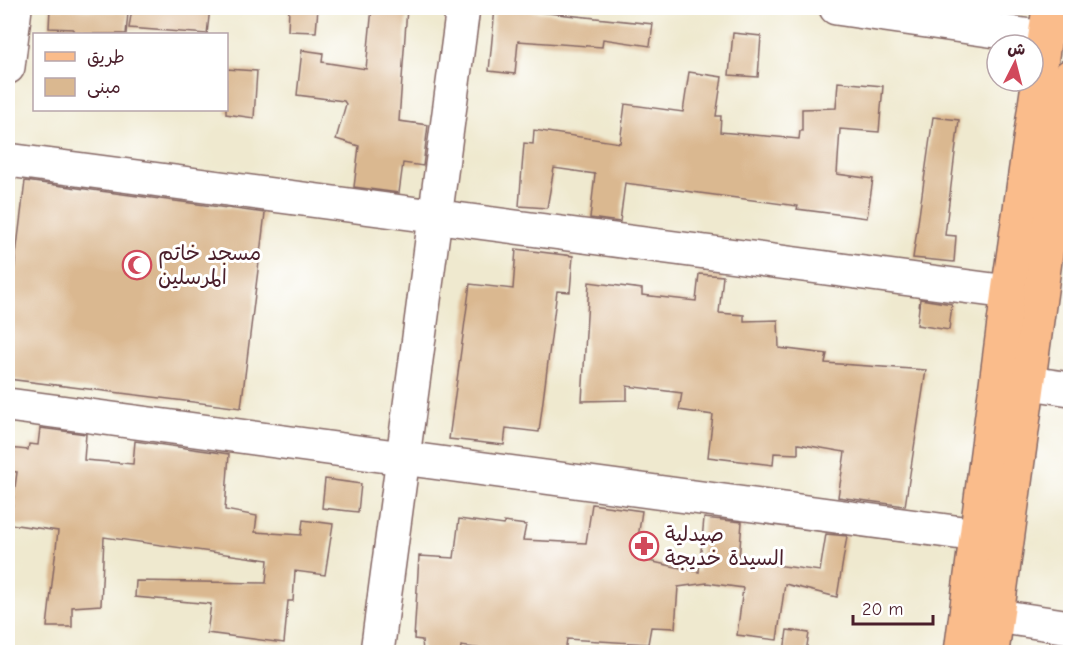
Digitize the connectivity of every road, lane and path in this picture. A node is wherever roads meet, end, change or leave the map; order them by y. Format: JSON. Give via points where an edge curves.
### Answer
{"nodes":[{"id":1,"x":15,"y":8,"type":"edge"},
{"id":2,"x":463,"y":8,"type":"edge"},
{"id":3,"x":836,"y":8,"type":"edge"},
{"id":4,"x":1047,"y":23,"type":"edge"},
{"id":5,"x":8,"y":67,"type":"edge"},
{"id":6,"x":1071,"y":76,"type":"edge"},
{"id":7,"x":1067,"y":119,"type":"edge"},
{"id":8,"x":8,"y":159,"type":"edge"},
{"id":9,"x":435,"y":218,"type":"junction"},
{"id":10,"x":1008,"y":292,"type":"junction"},
{"id":11,"x":1030,"y":383,"type":"junction"},
{"id":12,"x":1071,"y":389,"type":"edge"},
{"id":13,"x":8,"y":405,"type":"edge"},
{"id":14,"x":402,"y":458,"type":"junction"},
{"id":15,"x":978,"y":535,"type":"junction"},
{"id":16,"x":998,"y":616,"type":"junction"},
{"id":17,"x":1071,"y":627,"type":"edge"},
{"id":18,"x":377,"y":652,"type":"edge"},
{"id":19,"x":961,"y":652,"type":"edge"},
{"id":20,"x":992,"y":652,"type":"edge"}],
"edges":[{"from":1,"to":5,"type":"street"},
{"from":2,"to":9,"type":"street"},
{"from":3,"to":4,"type":"street"},
{"from":4,"to":10,"type":"main road"},
{"from":6,"to":7,"type":"main road"},
{"from":7,"to":11,"type":"main road","via":[[1039,294]]},
{"from":8,"to":9,"type":"street"},
{"from":9,"to":10,"type":"street"},
{"from":9,"to":14,"type":"street"},
{"from":10,"to":15,"type":"main road"},
{"from":11,"to":12,"type":"street"},
{"from":11,"to":16,"type":"main road"},
{"from":13,"to":14,"type":"street"},
{"from":14,"to":15,"type":"street"},
{"from":14,"to":18,"type":"street"},
{"from":15,"to":19,"type":"main road"},
{"from":16,"to":17,"type":"street"},
{"from":16,"to":20,"type":"main road"}]}
